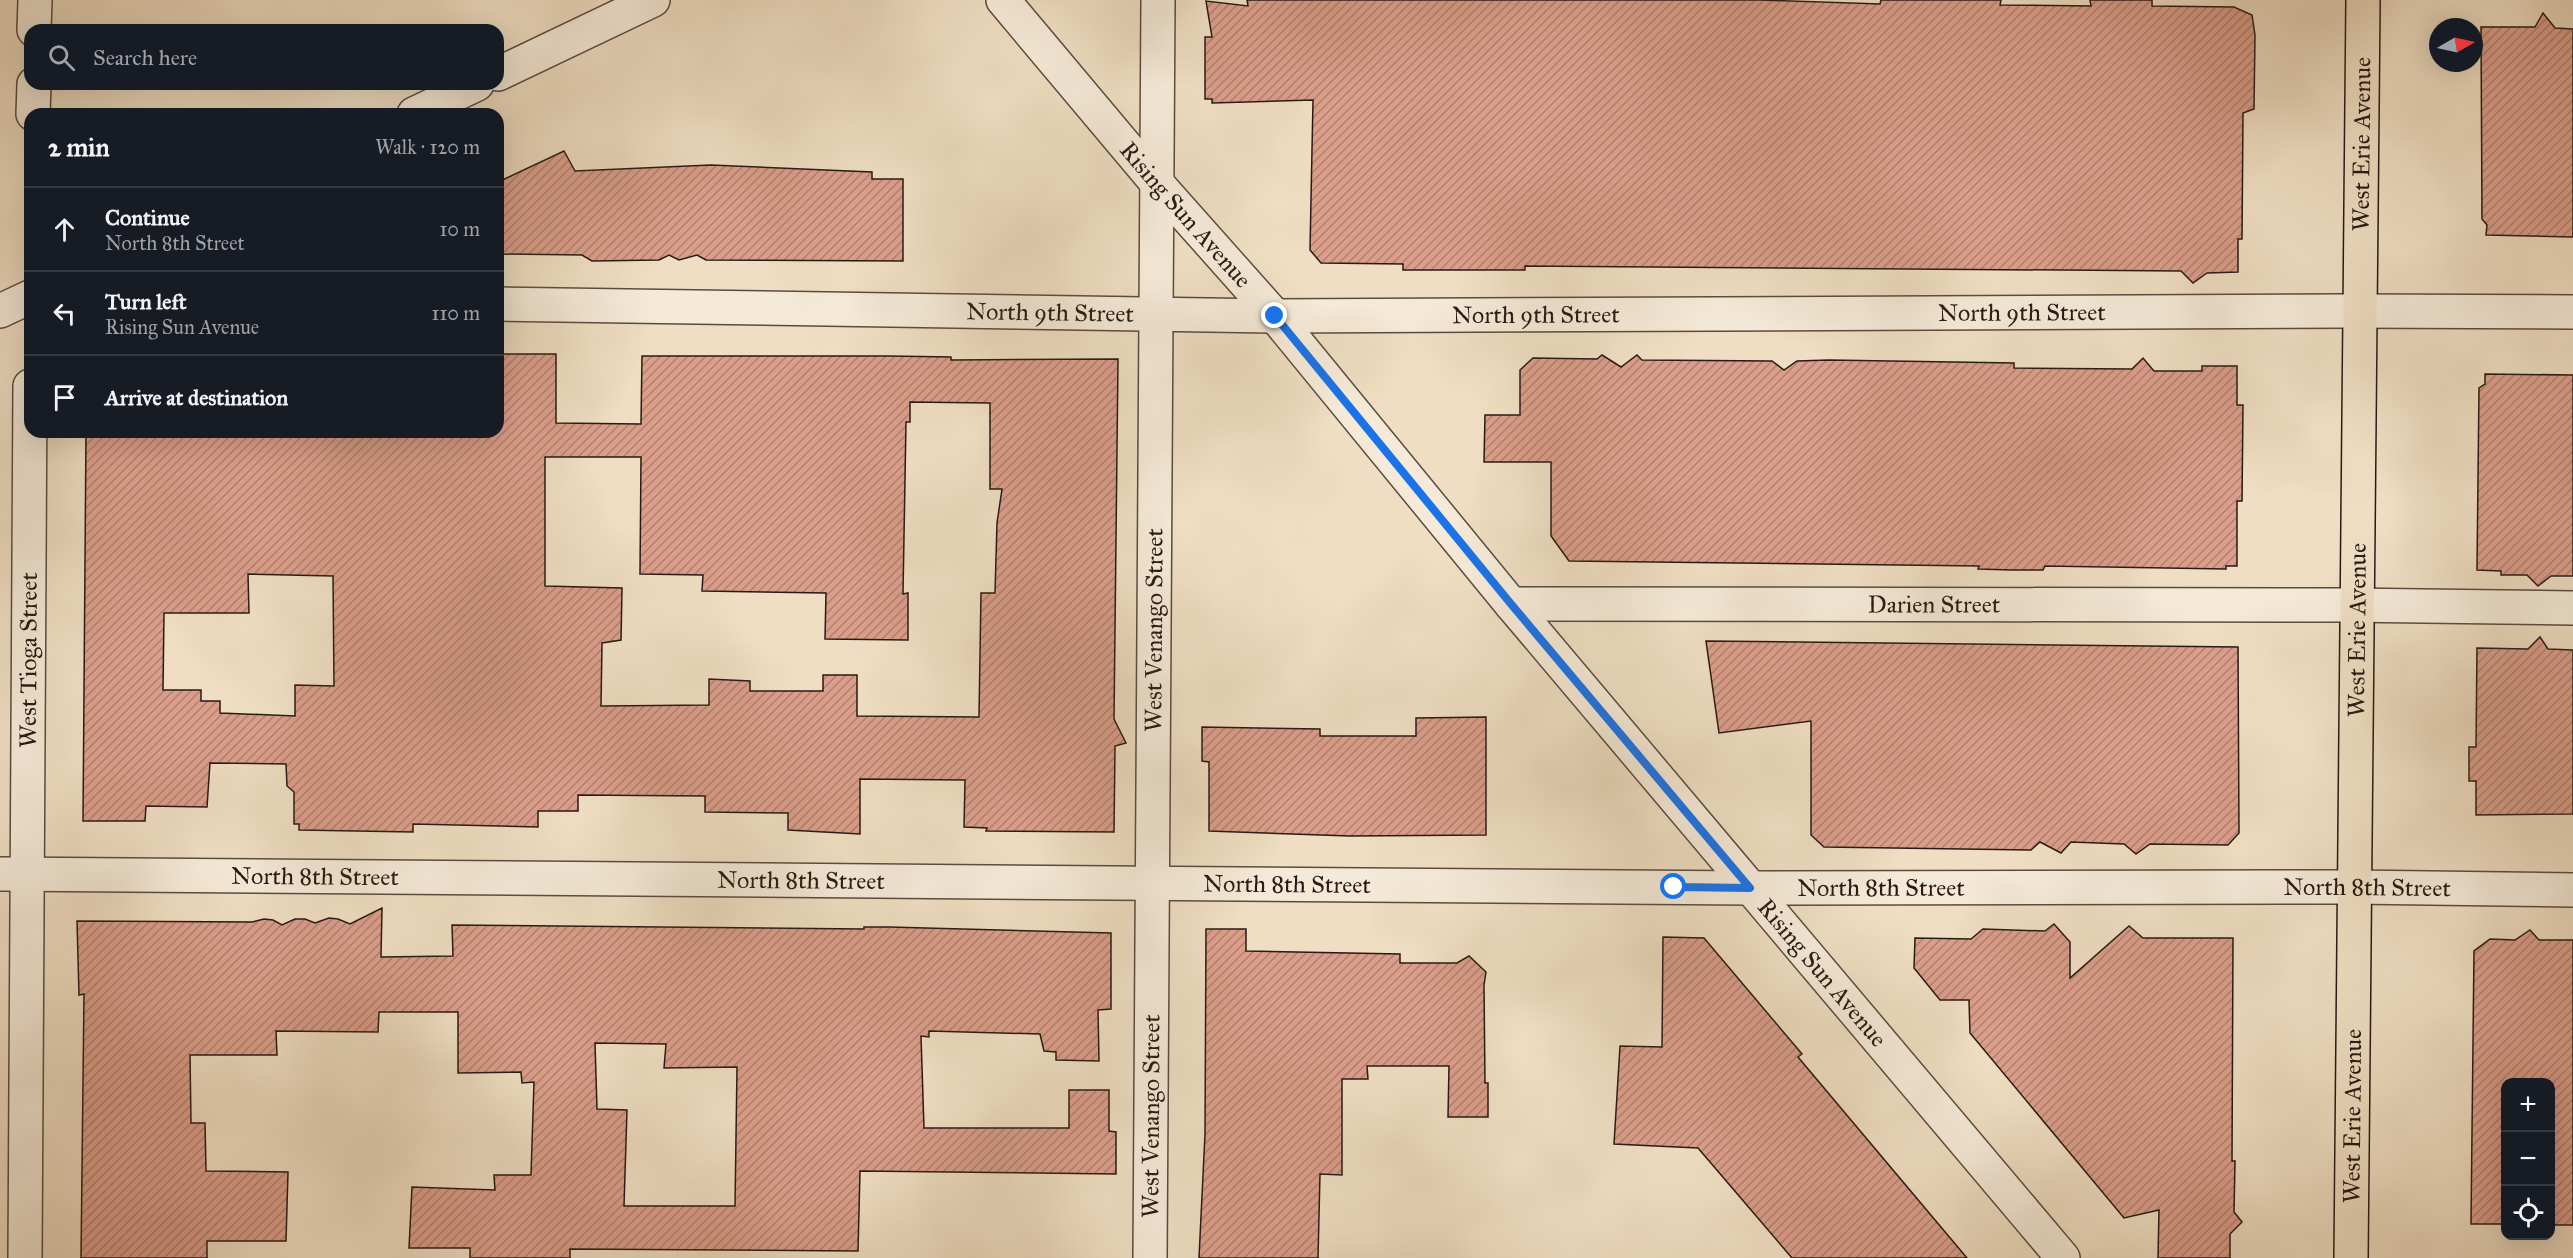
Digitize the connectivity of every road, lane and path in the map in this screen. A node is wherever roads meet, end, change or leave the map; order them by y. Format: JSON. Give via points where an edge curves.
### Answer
{"nodes":[{"id":1,"x":35,"y":0,"type":"edge"},
{"id":2,"x":653,"y":0,"type":"edge"},
{"id":3,"x":1003,"y":0,"type":"edge"},
{"id":4,"x":1158,"y":0,"type":"edge"},
{"id":5,"x":2362,"y":0,"type":"edge"},
{"id":6,"x":34,"y":24,"type":"edge"},
{"id":7,"x":504,"y":71,"type":"edge"},
{"id":8,"x":34,"y":90,"type":"edge"},
{"id":9,"x":464,"y":90,"type":"edge"},
{"id":10,"x":33,"y":108,"type":"edge"},
{"id":11,"x":427,"y":108,"type":"edge"},
{"id":12,"x":1155,"y":181,"type":"junction"},
{"id":13,"x":24,"y":300,"type":"edge"},
{"id":14,"x":504,"y":304,"type":"edge"},
{"id":15,"x":0,"y":311,"type":"edge"},
{"id":16,"x":2359,"y":311,"type":"junction"},
{"id":17,"x":2573,"y":312,"type":"edge"},
{"id":18,"x":1155,"y":315,"type":"junction"},
{"id":19,"x":1275,"y":316,"type":"junction"},
{"id":20,"x":28,"y":438,"type":"edge"},
{"id":21,"x":1511,"y":604,"type":"junction"},
{"id":22,"x":2357,"y":605,"type":"junction"},
{"id":23,"x":2573,"y":608,"type":"edge"},
{"id":24,"x":13,"y":874,"type":"edge"},
{"id":25,"x":1151,"y":883,"type":"junction"},
{"id":26,"x":2354,"y":887,"type":"junction"},
{"id":27,"x":1750,"y":888,"type":"junction"},
{"id":28,"x":2573,"y":890,"type":"edge"},
{"id":29,"x":25,"y":1258,"type":"edge"},
{"id":30,"x":1150,"y":1258,"type":"edge"},
{"id":31,"x":2063,"y":1258,"type":"edge"},
{"id":32,"x":2351,"y":1258,"type":"edge"}],
"edges":[{"from":1,"to":6,"type":"street"},
{"from":2,"to":7,"type":"street"},
{"from":3,"to":12,"type":"street","name":"Rising Sun Avenue"},
{"from":4,"to":12,"type":"street","name":"West Venango Street"},
{"from":5,"to":16,"type":"main road","name":"West Erie Avenue"},
{"from":8,"to":10,"type":"street"},
{"from":9,"to":11,"type":"street"},
{"from":12,"to":18,"type":"street","name":"West Venango Street"},
{"from":12,"to":19,"type":"street","name":"Rising Sun Avenue"},
{"from":13,"to":15,"type":"street"},
{"from":14,"to":18,"type":"street","name":"North 9th Street"},
{"from":16,"to":17,"type":"street","name":"North 9th Street"},
{"from":16,"to":19,"type":"street","name":"North 9th Street"},
{"from":16,"to":22,"type":"main road","name":"West Erie Avenue"},
{"from":18,"to":19,"type":"street","name":"North 9th Street"},
{"from":18,"to":25,"type":"street","name":"West Venango Street"},
{"from":19,"to":21,"type":"street","name":"Rising Sun Avenue"},
{"from":20,"to":24,"type":"street","name":"West Tioga Street"},
{"from":21,"to":22,"type":"street","name":"Darien Street"},
{"from":21,"to":27,"type":"street","name":"Rising Sun Avenue"},
{"from":22,"to":23,"type":"street","name":"Darien Street"},
{"from":22,"to":26,"type":"main road","name":"West Erie Avenue"},
{"from":24,"to":25,"type":"street","name":"North 8th Street"},
{"from":24,"to":29,"type":"street","name":"West Tioga Street"},
{"from":25,"to":27,"type":"street","name":"North 8th Street"},
{"from":25,"to":30,"type":"street","name":"West Venango Street"},
{"from":26,"to":27,"type":"street","name":"North 8th Street"},
{"from":26,"to":28,"type":"street","name":"North 8th Street"},
{"from":26,"to":32,"type":"main road","name":"West Erie Avenue"},
{"from":27,"to":31,"type":"street","name":"Rising Sun Avenue"}]}
